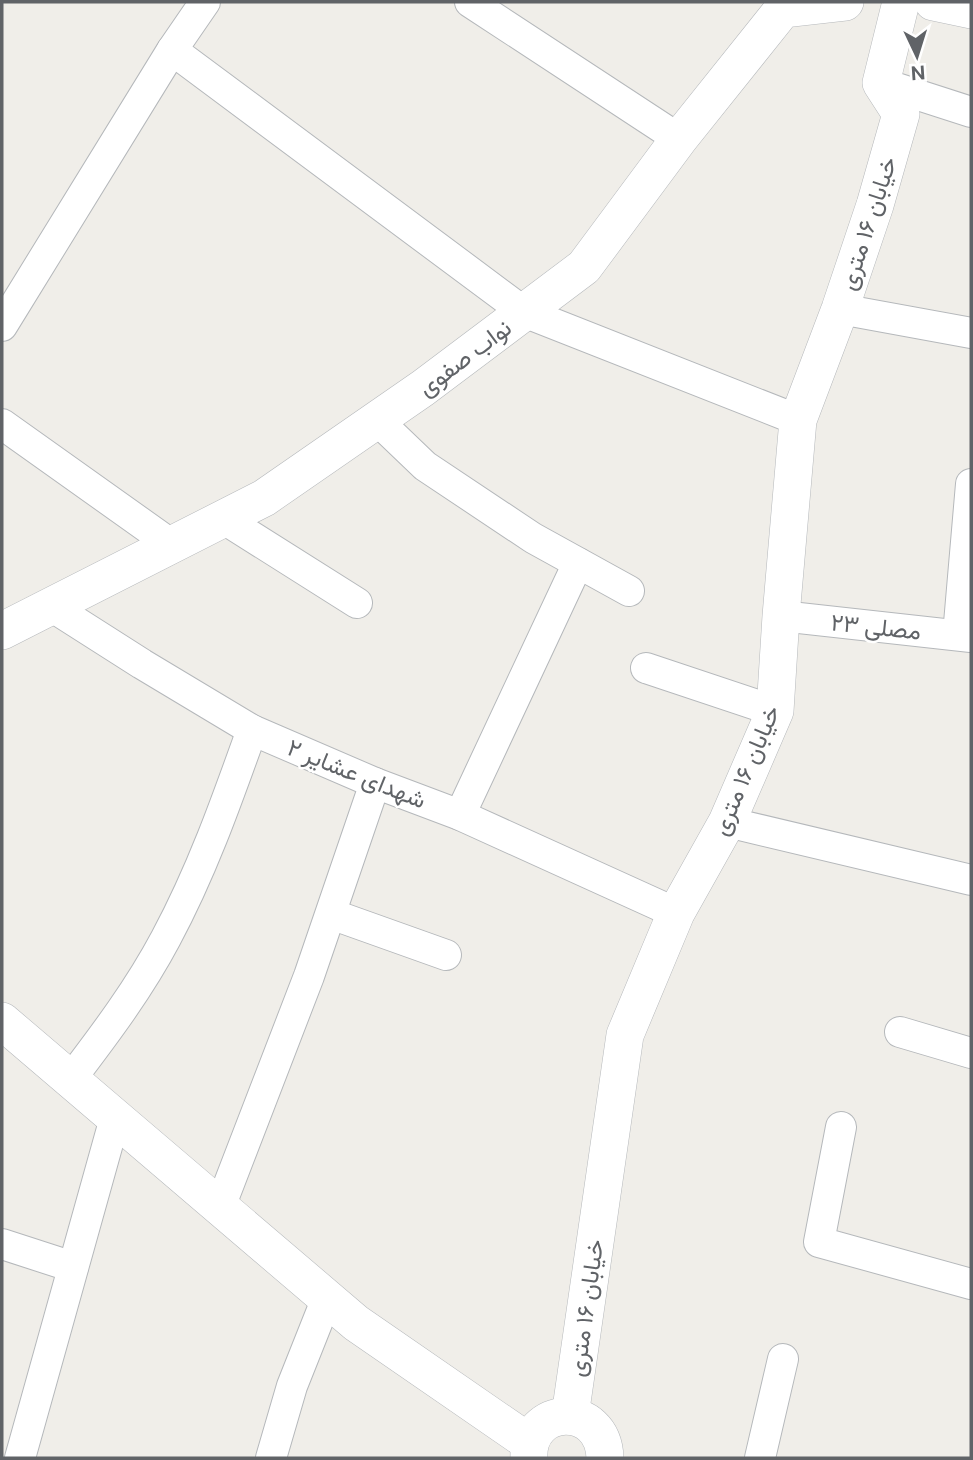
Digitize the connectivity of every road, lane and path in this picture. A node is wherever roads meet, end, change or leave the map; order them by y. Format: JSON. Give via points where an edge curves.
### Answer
{"nodes":[{"id":1,"x":205,"y":2,"type":"edge"},
{"id":2,"x":470,"y":2,"type":"edge"},
{"id":3,"x":845,"y":2,"type":"edge"},
{"id":4,"x":901,"y":2,"type":"edge"},
{"id":5,"x":933,"y":2,"type":"edge"},
{"id":6,"x":971,"y":10,"type":"edge"},
{"id":7,"x":172,"y":50,"type":"junction"},
{"id":8,"x":881,"y":83,"type":"junction"},
{"id":9,"x":971,"y":112,"type":"edge"},
{"id":10,"x":679,"y":139,"type":"junction"},
{"id":11,"x":840,"y":309,"type":"junction"},
{"id":12,"x":524,"y":312,"type":"junction"},
{"id":13,"x":2,"y":324,"type":"edge"},
{"id":14,"x":971,"y":333,"type":"edge"},
{"id":15,"x":377,"y":420,"type":"junction"},
{"id":16,"x":798,"y":420,"type":"junction"},
{"id":17,"x":2,"y":424,"type":"edge"},
{"id":18,"x":971,"y":484,"type":"edge"},
{"id":19,"x":224,"y":519,"type":"junction"},
{"id":20,"x":172,"y":545,"type":"junction"},
{"id":21,"x":578,"y":563,"type":"junction"},
{"id":22,"x":629,"y":591,"type":"dead end"},
{"id":23,"x":357,"y":603,"type":"dead end"},
{"id":24,"x":51,"y":606,"type":"junction"},
{"id":25,"x":780,"y":616,"type":"junction"},
{"id":26,"x":2,"y":631,"type":"edge"},
{"id":27,"x":965,"y":636,"type":"edge"},
{"id":28,"x":646,"y":668,"type":"dead end"},
{"id":29,"x":775,"y":711,"type":"junction"},
{"id":30,"x":252,"y":730,"type":"junction"},
{"id":31,"x":375,"y":783,"type":"junction"},
{"id":32,"x":460,"y":815,"type":"junction"},
{"id":33,"x":727,"y":822,"type":"junction"},
{"id":34,"x":971,"y":880,"type":"edge"},
{"id":35,"x":676,"y":913,"type":"junction"},
{"id":36,"x":331,"y":914,"type":"junction"},
{"id":37,"x":446,"y":955,"type":"dead end"},
{"id":38,"x":2,"y":1021,"type":"edge"},
{"id":39,"x":900,"y":1032,"type":"dead end"},
{"id":40,"x":971,"y":1053,"type":"edge"},
{"id":41,"x":70,"y":1080,"type":"junction"},
{"id":42,"x":115,"y":1118,"type":"junction"},
{"id":43,"x":841,"y":1127,"type":"dead end"},
{"id":44,"x":219,"y":1207,"type":"junction"},
{"id":45,"x":2,"y":1244,"type":"edge"},
{"id":46,"x":73,"y":1267,"type":"junction"},
{"id":47,"x":971,"y":1284,"type":"edge"},
{"id":48,"x":327,"y":1298,"type":"junction"},
{"id":49,"x":783,"y":1359,"type":"dead end"},
{"id":50,"x":570,"y":1416,"type":"junction"},
{"id":51,"x":529,"y":1451,"type":"edge"},
{"id":52,"x":20,"y":1458,"type":"edge"},
{"id":53,"x":271,"y":1458,"type":"edge"},
{"id":54,"x":605,"y":1458,"type":"edge"},
{"id":55,"x":760,"y":1458,"type":"edge"}],
"edges":[{"from":1,"to":7,"type":"street"},
{"from":2,"to":10,"type":"street"},
{"from":3,"to":10,"type":"street","name":"نواب صفوی","via":[[783,9]]},
{"from":4,"to":8,"type":"street"},
{"from":5,"to":6,"type":"street"},
{"from":7,"to":12,"type":"street"},
{"from":7,"to":13,"type":"street"},
{"from":8,"to":9,"type":"street"},
{"from":8,"to":11,"type":"street","name":"خیابان ۱۶ متری","via":[[901,114]]},
{"from":10,"to":12,"type":"street","name":"نواب صفوی","via":[[584,267]]},
{"from":11,"to":14,"type":"street"},
{"from":11,"to":16,"type":"street","name":"خیابان ۱۶ متری"},
{"from":12,"to":15,"type":"street","name":"نواب صفوی"},
{"from":12,"to":16,"type":"street"},
{"from":15,"to":19,"type":"street","name":"نواب صفوی","via":[[264,498]]},
{"from":15,"to":21,"type":"street","via":[[425,466]]},
{"from":16,"to":25,"type":"street","name":"خیابان ۱۶ متری"},
{"from":17,"to":20,"type":"street"},
{"from":18,"to":27,"type":"street"},
{"from":19,"to":20,"type":"street","name":"نواب صفوی"},
{"from":19,"to":23,"type":"street"},
{"from":20,"to":24,"type":"street","name":"نواب صفوی"},
{"from":21,"to":22,"type":"street"},
{"from":21,"to":32,"type":"street"},
{"from":24,"to":26,"type":"street","name":"نواب صفوی"},
{"from":24,"to":30,"type":"street","name":"شهدای عشایر ۲"},
{"from":25,"to":27,"type":"street","name":"مصلی ۲۳"},
{"from":25,"to":29,"type":"street","name":"خیابان ۱۶ متری"},
{"from":28,"to":29,"type":"street"},
{"from":29,"to":33,"type":"street","name":"خیابان ۱۶ متری"},
{"from":30,"to":31,"type":"street","name":"شهدای عشایر ۲"},
{"from":30,"to":41,"type":"street","via":[[208,852],[166,938],[124,1008]]},
{"from":31,"to":32,"type":"street","name":"شهدای عشایر ۲"},
{"from":31,"to":36,"type":"street"},
{"from":32,"to":35,"type":"street","name":"شهدای عشایر ۲"},
{"from":33,"to":34,"type":"street"},
{"from":33,"to":35,"type":"street","name":"خیابان ۱۶ متری"},
{"from":35,"to":50,"type":"street","name":"خیابان ۱۶ متری","via":[[625,1035]]},
{"from":36,"to":37,"type":"street"},
{"from":36,"to":44,"type":"street"},
{"from":38,"to":41,"type":"street"},
{"from":39,"to":40,"type":"street"},
{"from":41,"to":42,"type":"street"},
{"from":42,"to":44,"type":"street"},
{"from":42,"to":46,"type":"street"},
{"from":43,"to":47,"type":"street","via":[[819,1242]]},
{"from":44,"to":48,"type":"street"},
{"from":45,"to":46,"type":"street"},
{"from":46,"to":52,"type":"street"},
{"from":48,"to":51,"type":"street"},
{"from":48,"to":53,"type":"street","via":[[292,1386]]},
{"from":49,"to":55,"type":"street"},
{"from":50,"to":51,"type":"street","via":[[545,1422],[536,1431]]},
{"from":50,"to":54,"type":"street","via":[[582,1419],[601,1435]]}]}
